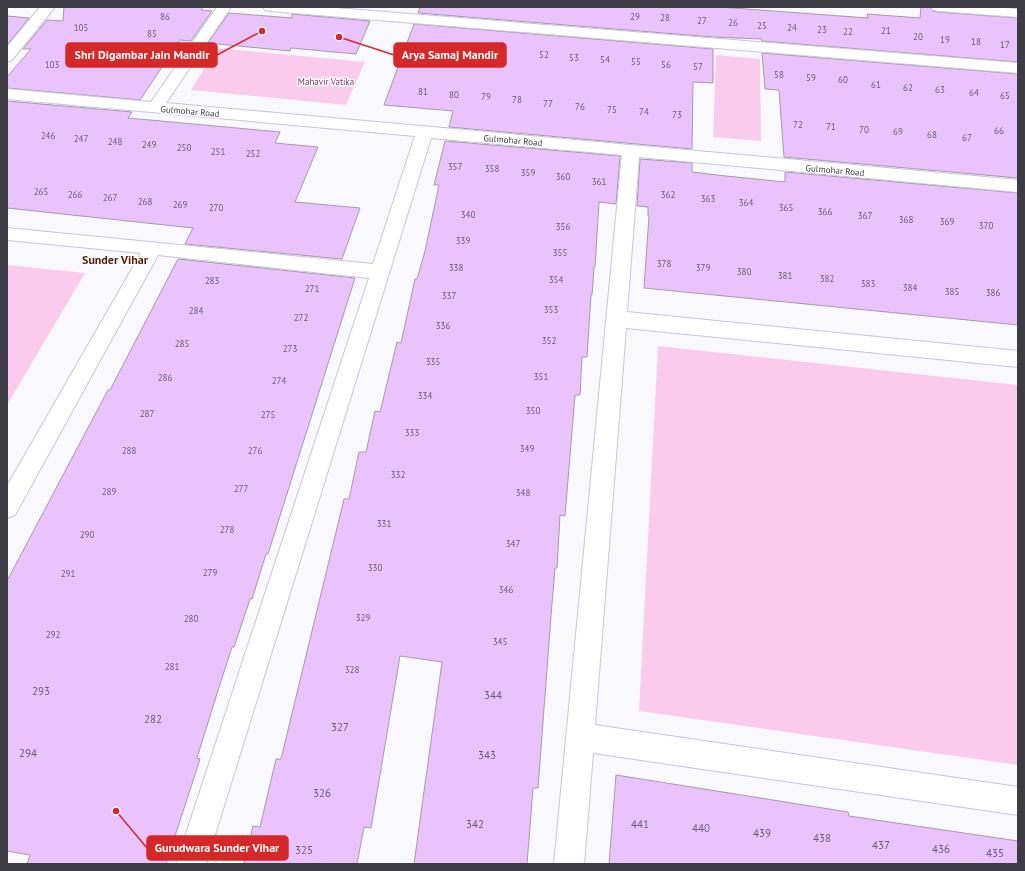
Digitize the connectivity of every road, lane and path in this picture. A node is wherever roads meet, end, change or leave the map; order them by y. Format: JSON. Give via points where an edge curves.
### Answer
{"nodes":[{"id":1,"x":48,"y":7,"type":"edge"},
{"id":2,"x":224,"y":7,"type":"edge"},
{"id":3,"x":270,"y":7,"type":"edge"},
{"id":4,"x":938,"y":7,"type":"edge"},
{"id":5,"x":1018,"y":13,"type":"edge"},
{"id":6,"x":7,"y":57,"type":"edge"},
{"id":7,"x":1018,"y":68,"type":"edge"},
{"id":8,"x":7,"y":94,"type":"edge"},
{"id":9,"x":155,"y":108,"type":"junction"},
{"id":10,"x":425,"y":132,"type":"junction"},
{"id":11,"x":631,"y":151,"type":"junction"},
{"id":12,"x":1018,"y":186,"type":"edge"},
{"id":13,"x":7,"y":234,"type":"edge"},
{"id":14,"x":153,"y":248,"type":"junction"},
{"id":15,"x":381,"y":272,"type":"junction"},
{"id":16,"x":616,"y":318,"type":"junction"},
{"id":17,"x":1018,"y":359,"type":"edge"},
{"id":18,"x":7,"y":508,"type":"edge"},
{"id":19,"x":580,"y":737,"type":"junction"},
{"id":20,"x":1018,"y":801,"type":"edge"},
{"id":21,"x":191,"y":864,"type":"edge"},
{"id":22,"x":569,"y":864,"type":"edge"}],
"edges":[{"from":1,"to":6,"type":"street"},
{"from":2,"to":9,"type":"street"},
{"from":3,"to":7,"type":"street"},
{"from":4,"to":5,"type":"street"},
{"from":8,"to":9,"type":"street","name":"Gulmohar Road"},
{"from":9,"to":10,"type":"street","name":"Gulmohar Road"},
{"from":10,"to":11,"type":"street","name":"Gulmohar Road"},
{"from":10,"to":15,"type":"street"},
{"from":11,"to":12,"type":"street","name":"Gulmohar Road"},
{"from":11,"to":16,"type":"street"},
{"from":13,"to":14,"type":"street"},
{"from":14,"to":15,"type":"street"},
{"from":14,"to":18,"type":"street"},
{"from":15,"to":21,"type":"street"},
{"from":16,"to":17,"type":"street"},
{"from":16,"to":19,"type":"street"},
{"from":19,"to":20,"type":"street"},
{"from":19,"to":22,"type":"street"}]}
